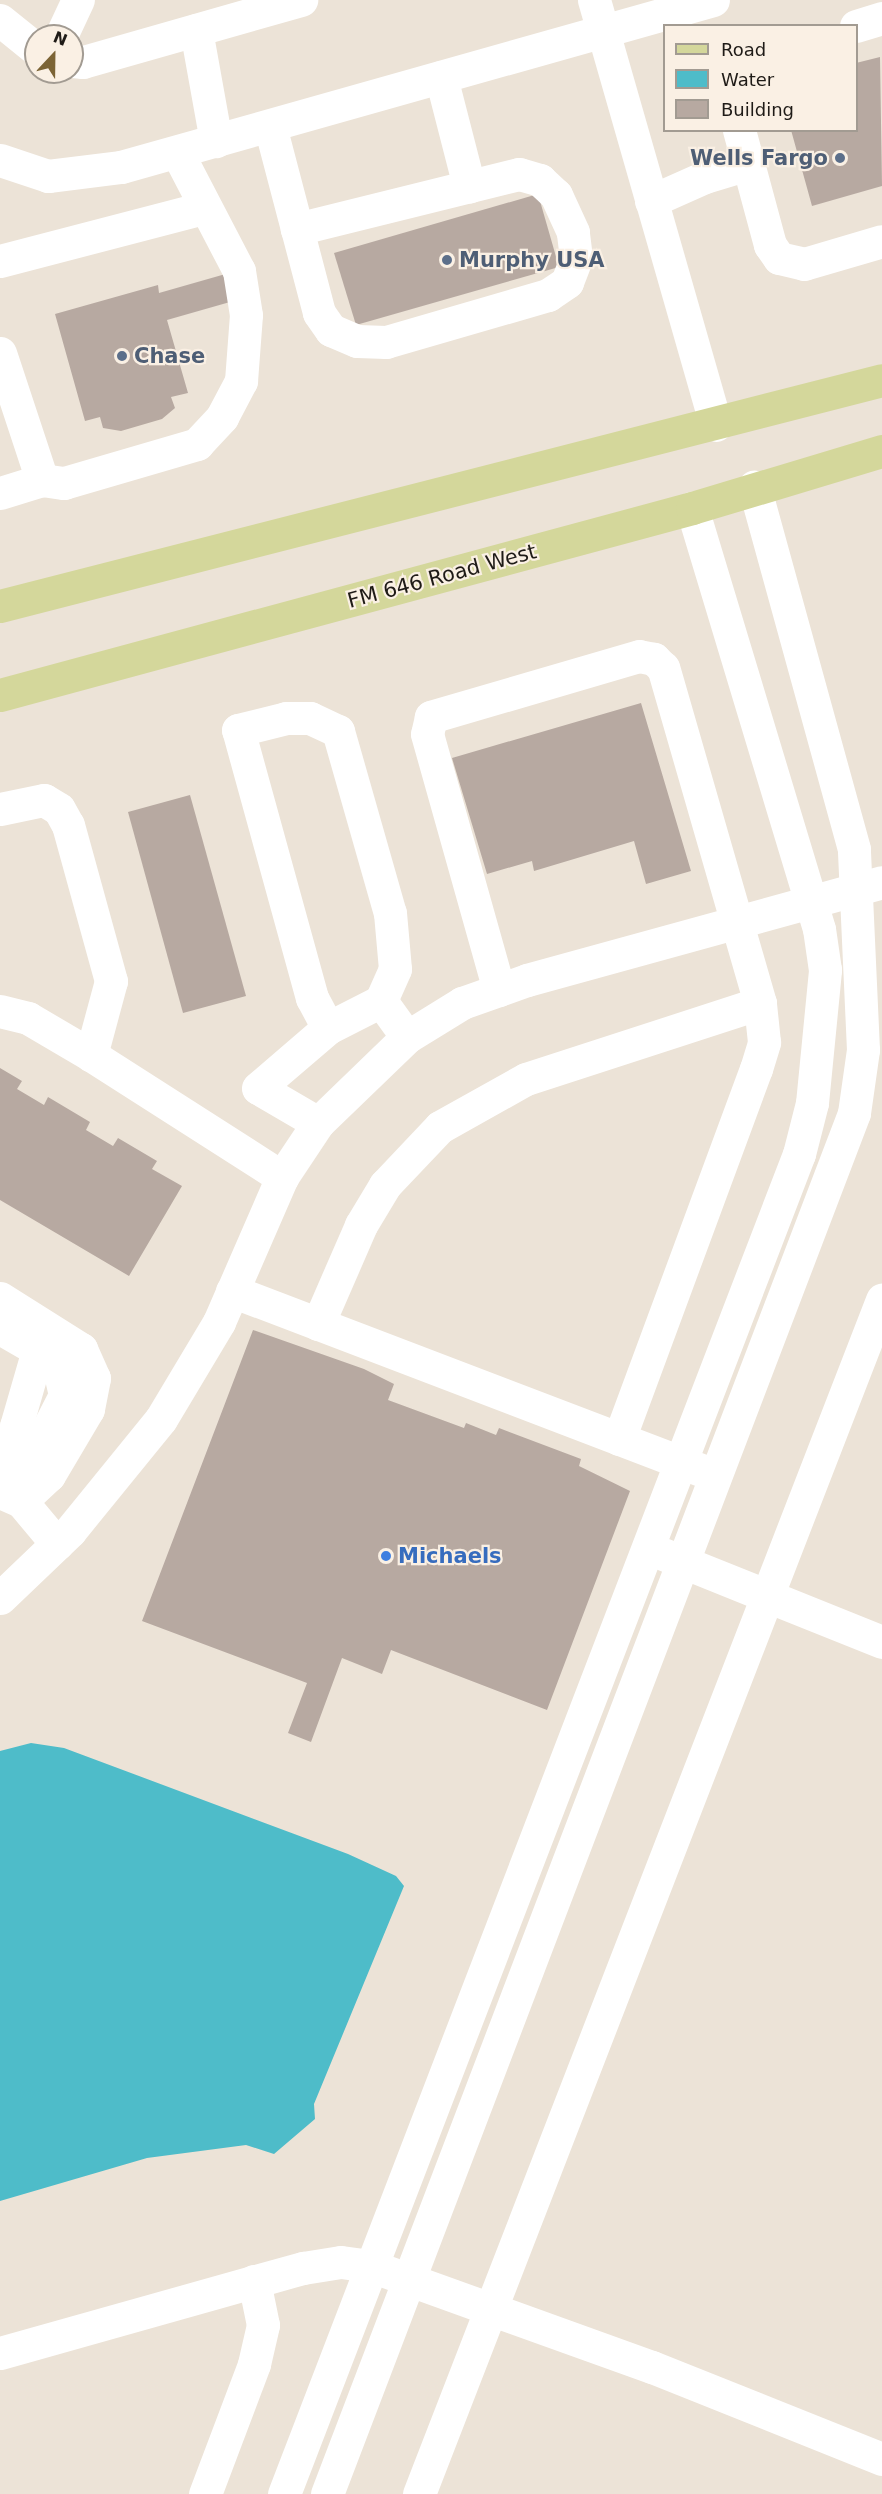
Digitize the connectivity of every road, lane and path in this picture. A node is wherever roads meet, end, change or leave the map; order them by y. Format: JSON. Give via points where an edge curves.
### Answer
{"nodes":[{"id":1,"x":78,"y":0,"type":"edge"},
{"id":2,"x":301,"y":0,"type":"edge"},
{"id":3,"x":594,"y":0,"type":"edge"},
{"id":4,"x":713,"y":0,"type":"edge"},
{"id":5,"x":882,"y":18,"type":"edge"},
{"id":6,"x":0,"y":20,"type":"edge"},
{"id":7,"x":67,"y":24,"type":"edge"},
{"id":8,"x":858,"y":25,"type":"edge"},
{"id":9,"x":196,"y":30,"type":"junction"},
{"id":10,"x":602,"y":32,"type":"junction"},
{"id":11,"x":24,"y":39,"type":"edge"},
{"id":12,"x":84,"y":58,"type":"edge"},
{"id":13,"x":441,"y":77,"type":"junction"},
{"id":14,"x":270,"y":126,"type":"junction"},
{"id":15,"x":740,"y":132,"type":"edge"},
{"id":16,"x":216,"y":141,"type":"junction"},
{"id":17,"x":177,"y":152,"type":"junction"},
{"id":18,"x":0,"y":160,"type":"edge"},
{"id":19,"x":748,"y":164,"type":"junction"},
{"id":20,"x":469,"y":186,"type":"junction"},
{"id":21,"x":651,"y":201,"type":"junction"},
{"id":22,"x":203,"y":208,"type":"junction"},
{"id":23,"x":297,"y":229,"type":"junction"},
{"id":24,"x":882,"y":241,"type":"edge"},
{"id":25,"x":0,"y":261,"type":"edge"},
{"id":26,"x":0,"y":353,"type":"edge"},
{"id":27,"x":882,"y":380,"type":"edge"},
{"id":28,"x":716,"y":425,"type":"junction"},
{"id":29,"x":882,"y":451,"type":"edge"},
{"id":30,"x":42,"y":480,"type":"junction"},
{"id":31,"x":754,"y":487,"type":"junction"},
{"id":32,"x":0,"y":493,"type":"edge"},
{"id":33,"x":692,"y":508,"type":"junction"},
{"id":34,"x":0,"y":606,"type":"edge"},
{"id":35,"x":0,"y":695,"type":"edge"},
{"id":36,"x":0,"y":810,"type":"edge"},
{"id":37,"x":869,"y":886,"type":"edge"},
{"id":38,"x":811,"y":903,"type":"junction"},
{"id":39,"x":736,"y":925,"type":"junction"},
{"id":40,"x":499,"y":990,"type":"junction"},
{"id":41,"x":381,"y":1001,"type":"junction"},
{"id":42,"x":760,"y":1004,"type":"junction"},
{"id":43,"x":0,"y":1011,"type":"edge"},
{"id":44,"x":328,"y":1028,"type":"junction"},
{"id":45,"x":407,"y":1037,"type":"junction"},
{"id":46,"x":91,"y":1055,"type":"junction"},
{"id":47,"x":870,"y":1082,"type":"edge"},
{"id":48,"x":318,"y":1123,"type":"junction"},
{"id":49,"x":282,"y":1177,"type":"junction"},
{"id":50,"x":232,"y":1291,"type":"junction"},
{"id":51,"x":0,"y":1298,"type":"edge"},
{"id":52,"x":882,"y":1300,"type":"edge"},
{"id":53,"x":318,"y":1324,"type":"junction"},
{"id":54,"x":0,"y":1328,"type":"edge"},
{"id":55,"x":619,"y":1439,"type":"junction"},
{"id":56,"x":680,"y":1462,"type":"junction"},
{"id":57,"x":717,"y":1477,"type":"junction"},
{"id":58,"x":9,"y":1487,"type":"edge"},
{"id":59,"x":57,"y":1544,"type":"junction"},
{"id":60,"x":647,"y":1548,"type":"junction"},
{"id":61,"x":684,"y":1563,"type":"junction"},
{"id":62,"x":769,"y":1596,"type":"junction"},
{"id":63,"x":0,"y":1598,"type":"edge"},
{"id":64,"x":882,"y":1642,"type":"edge"},
{"id":65,"x":371,"y":2266,"type":"junction"},
{"id":66,"x":409,"y":2281,"type":"junction"},
{"id":67,"x":254,"y":2282,"type":"junction"},
{"id":68,"x":490,"y":2310,"type":"junction"},
{"id":69,"x":0,"y":2353,"type":"edge"},
{"id":70,"x":882,"y":2459,"type":"edge"},
{"id":71,"x":205,"y":2494,"type":"edge"},
{"id":72,"x":284,"y":2494,"type":"edge"},
{"id":73,"x":327,"y":2494,"type":"edge"},
{"id":74,"x":419,"y":2494,"type":"edge"}],
"edges":[{"from":1,"to":7,"type":"lane"},
{"from":2,"to":9,"type":"lane"},
{"from":3,"to":10,"type":"lane"},
{"from":4,"to":10,"type":"lane"},
{"from":5,"to":8,"type":"lane"},
{"from":6,"to":11,"type":"lane"},
{"from":9,"to":12,"type":"lane"},
{"from":9,"to":16,"type":"lane"},
{"from":10,"to":13,"type":"lane"},
{"from":10,"to":21,"type":"lane"},
{"from":13,"to":14,"type":"lane"},
{"from":13,"to":20,"type":"lane"},
{"from":14,"to":16,"type":"lane"},
{"from":14,"to":23,"type":"lane"},
{"from":15,"to":19,"type":"lane"},
{"from":16,"to":17,"type":"lane"},
{"from":17,"to":18,"type":"lane","via":[[79,175],[48,176]]},
{"from":17,"to":22,"type":"lane"},
{"from":19,"to":21,"type":"lane","via":[[705,177]]},
{"from":19,"to":24,"type":"lane","via":[[770,245],[779,258],[804,264]]},
{"from":20,"to":23,"type":"lane"},
{"from":20,"to":23,"type":"lane","via":[[519,174],[540,180],[556,195],[573,232],[576,258],[567,282],[548,295],[386,342],[357,341],[332,330],[319,313]]},
{"from":21,"to":28,"type":"lane"},
{"from":22,"to":25,"type":"lane"},
{"from":22,"to":30,"type":"lane","via":[[238,271],[246,315],[241,381],[222,417],[197,444],[64,483]]},
{"from":26,"to":30,"type":"lane","via":[[31,458]]},
{"from":27,"to":28,"type":"main road"},
{"from":28,"to":34,"type":"main road"},
{"from":29,"to":31,"type":"main road","name":"FM 646 Road West"},
{"from":30,"to":32,"type":"lane"},
{"from":31,"to":33,"type":"main road","name":"FM 646 Road West"},
{"from":31,"to":37,"type":"lane","via":[[854,849]]},
{"from":33,"to":35,"type":"main road","name":"FM 646 Road West"},
{"from":33,"to":38,"type":"lane"},
{"from":36,"to":46,"type":"lane","via":[[44,800],[59,809],[68,825],[111,981]]},
{"from":37,"to":38,"type":"lane"},
{"from":37,"to":47,"type":"lane","via":[[863,1050]]},
{"from":38,"to":39,"type":"lane"},
{"from":38,"to":56,"type":"lane","via":[[825,970],[812,1103],[799,1154]]},
{"from":39,"to":40,"type":"lane"},
{"from":39,"to":40,"type":"lane","via":[[663,669],[654,659],[639,656],[431,717],[427,734]]},
{"from":39,"to":42,"type":"lane"},
{"from":40,"to":45,"type":"lane","via":[[462,1003]]},
{"from":41,"to":44,"type":"lane"},
{"from":41,"to":44,"type":"lane","via":[[395,969],[390,913],[338,731],[318,721],[294,718],[238,730],[312,998]]},
{"from":41,"to":45,"type":"lane"},
{"from":42,"to":53,"type":"lane","via":[[526,1079],[440,1127],[385,1185],[361,1225]]},
{"from":42,"to":55,"type":"lane","via":[[764,1042],[756,1069]]},
{"from":43,"to":46,"type":"lane","via":[[28,1018]]},
{"from":44,"to":48,"type":"lane","via":[[258,1088]]},
{"from":45,"to":48,"type":"lane"},
{"from":46,"to":49,"type":"lane"},
{"from":47,"to":57,"type":"lane","via":[[854,1113]]},
{"from":48,"to":49,"type":"lane"},
{"from":49,"to":50,"type":"lane"},
{"from":50,"to":53,"type":"lane"},
{"from":50,"to":59,"type":"lane","via":[[194,1369],[161,1419],[114,1481]]},
{"from":51,"to":58,"type":"lane","via":[[81,1349],[94,1378],[88,1409],[50,1475]]},
{"from":52,"to":62,"type":"lane"},
{"from":53,"to":55,"type":"lane"},
{"from":54,"to":58,"type":"lane","via":[[38,1350],[16,1426]]},
{"from":55,"to":56,"type":"lane"},
{"from":56,"to":57,"type":"lane"},
{"from":56,"to":60,"type":"lane"},
{"from":57,"to":61,"type":"lane"},
{"from":58,"to":59,"type":"lane"},
{"from":59,"to":63,"type":"lane"},
{"from":60,"to":61,"type":"lane"},
{"from":60,"to":65,"type":"lane"},
{"from":61,"to":62,"type":"lane"},
{"from":61,"to":66,"type":"lane"},
{"from":62,"to":64,"type":"lane"},
{"from":62,"to":68,"type":"lane"},
{"from":65,"to":66,"type":"lane"},
{"from":65,"to":67,"type":"lane","via":[[341,2262]]},
{"from":65,"to":72,"type":"lane"},
{"from":66,"to":68,"type":"lane"},
{"from":66,"to":73,"type":"lane"},
{"from":67,"to":69,"type":"lane"},
{"from":67,"to":71,"type":"lane","via":[[261,2334]]},
{"from":68,"to":70,"type":"lane","via":[[652,2367]]},
{"from":68,"to":74,"type":"lane"}]}
